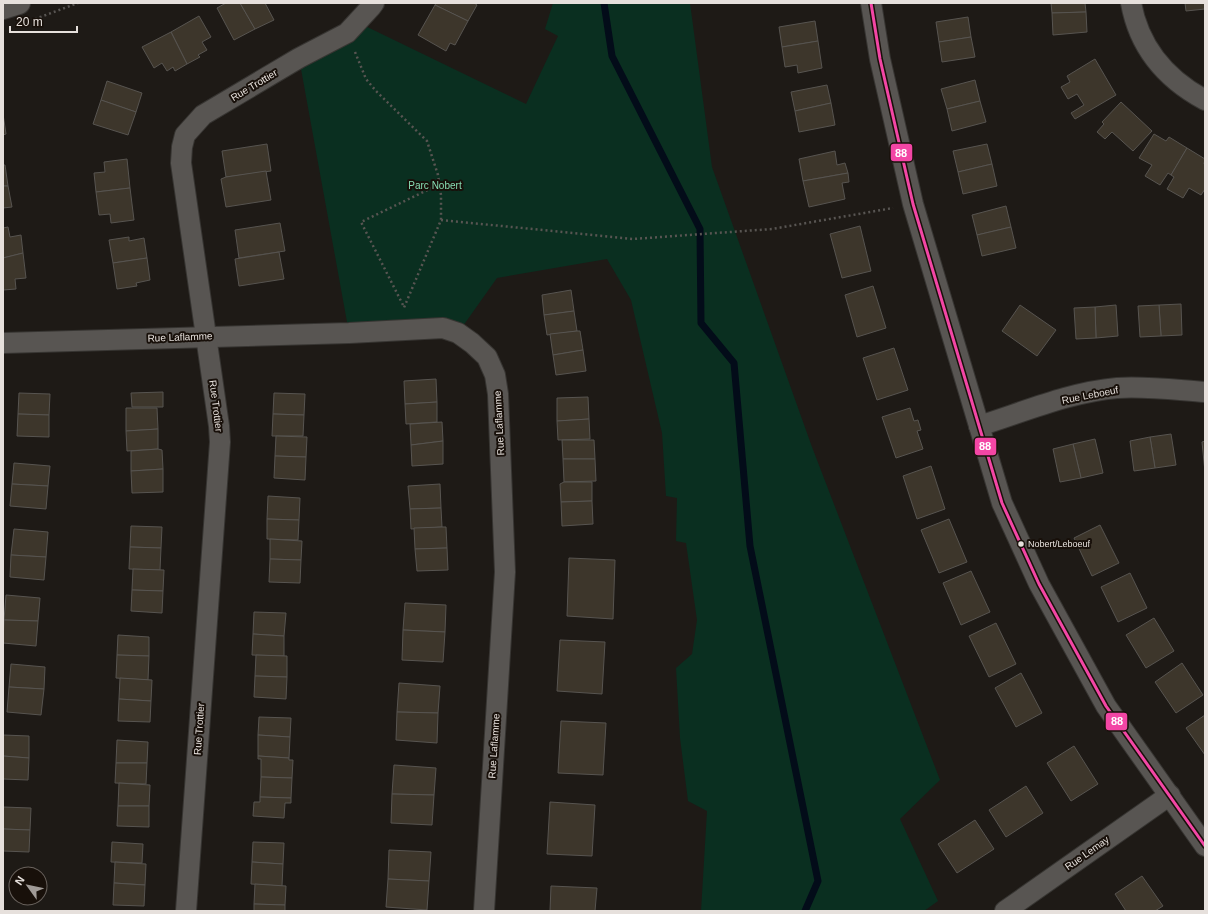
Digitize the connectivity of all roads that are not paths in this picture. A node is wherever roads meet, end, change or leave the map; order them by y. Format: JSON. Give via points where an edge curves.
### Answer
{"nodes":[{"id":1,"x":19,"y":3,"type":"edge"},
{"id":2,"x":374,"y":3,"type":"edge"},
{"id":3,"x":871,"y":3,"type":"edge"},
{"id":4,"x":1131,"y":3,"type":"edge"},
{"id":5,"x":3,"y":8,"type":"edge"},
{"id":6,"x":1205,"y":100,"type":"edge"},
{"id":7,"x":206,"y":336,"type":"junction"},
{"id":8,"x":3,"y":343,"type":"edge"},
{"id":9,"x":1205,"y":392,"type":"edge"},
{"id":10,"x":979,"y":426,"type":"junction"},
{"id":11,"x":1170,"y":796,"type":"junction"},
{"id":12,"x":1205,"y":846,"type":"edge"},
{"id":13,"x":186,"y":911,"type":"edge"},
{"id":14,"x":484,"y":911,"type":"edge"},
{"id":15,"x":1005,"y":911,"type":"edge"}],
"edges":[{"from":1,"to":5,"type":"street"},
{"from":2,"to":7,"type":"street","name":"Rue Trottier","via":[[346,33],[203,115],[185,135],[181,164]]},
{"from":3,"to":10,"type":"street","via":[[880,59],[913,204]]},
{"from":4,"to":6,"type":"street","via":[[1139,32],[1160,66],[1175,81]]},
{"from":7,"to":8,"type":"street","name":"Rue Laflamme"},
{"from":7,"to":13,"type":"street","name":"Rue Trottier","via":[[220,442]]},
{"from":7,"to":14,"type":"street","name":"Rue Laflamme","via":[[443,328],[458,333],[487,357],[495,375],[498,394],[505,572]]},
{"from":9,"to":10,"type":"street","name":"Rue Leboeuf","via":[[1148,387],[1117,388],[1066,398]]},
{"from":10,"to":11,"type":"street","via":[[1002,503],[1040,584],[1106,706]]},
{"from":11,"to":12,"type":"street"},
{"from":11,"to":15,"type":"street","name":"Rue Lemay"}]}
